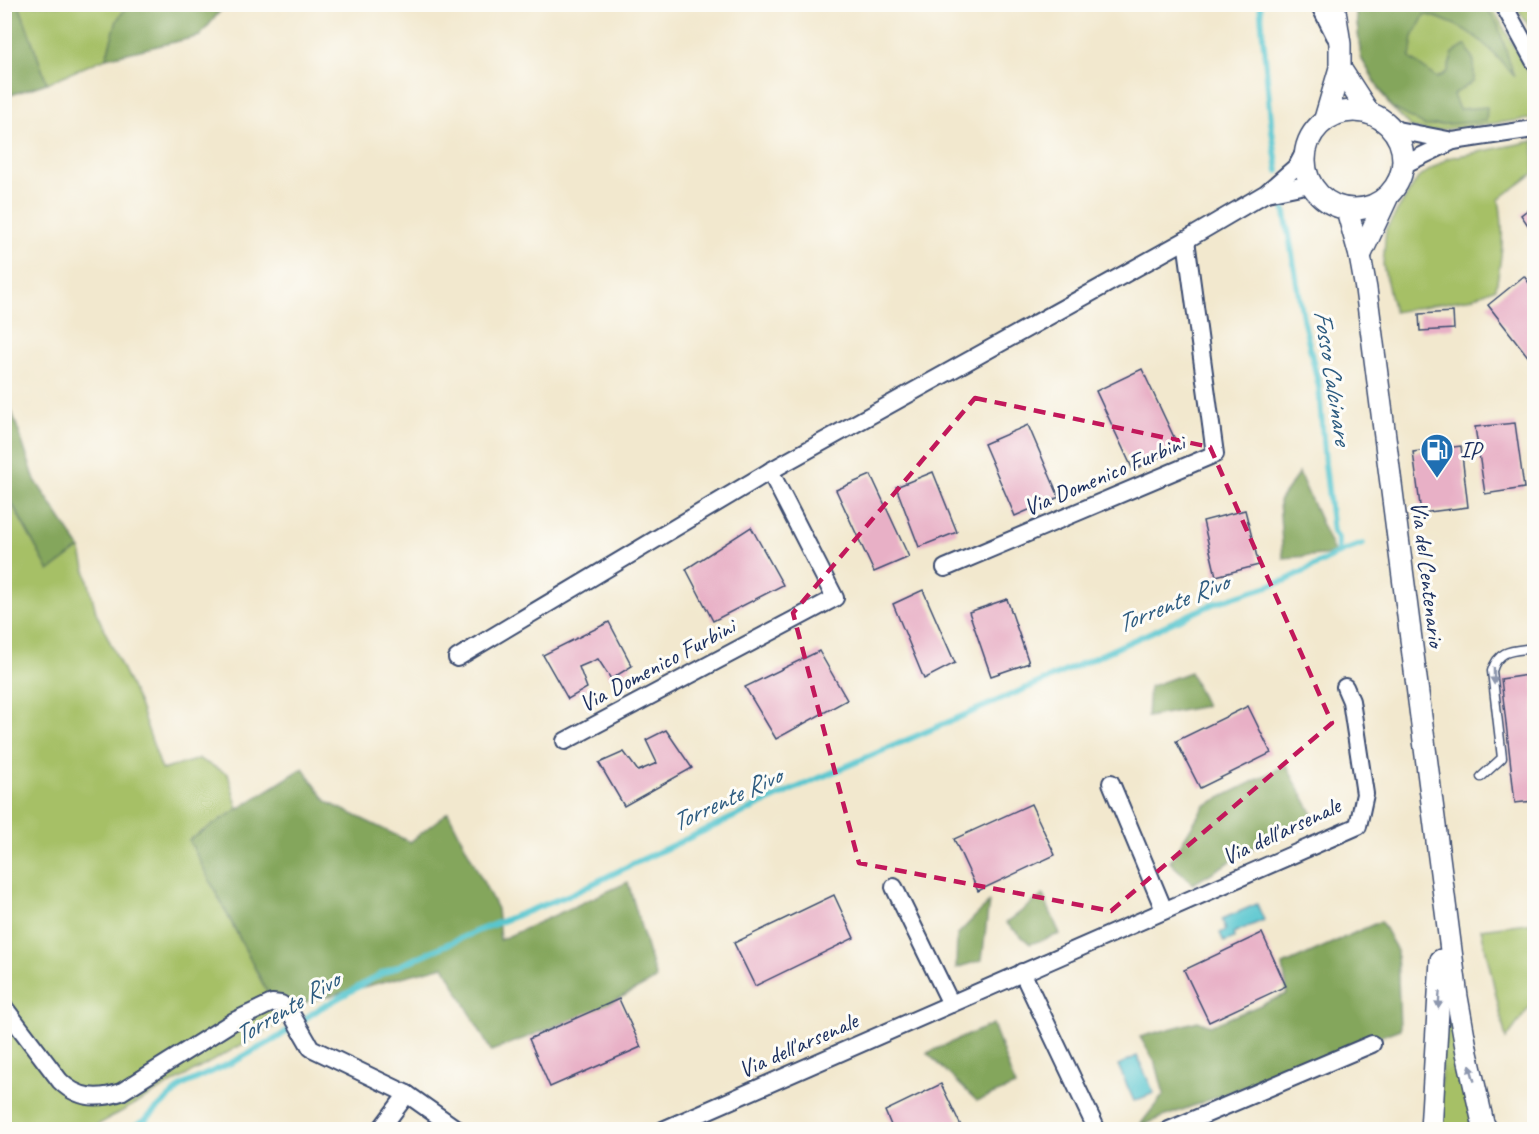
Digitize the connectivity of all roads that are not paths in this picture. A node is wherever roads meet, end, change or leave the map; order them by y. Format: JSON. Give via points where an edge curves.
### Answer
{"nodes":[{"id":1,"x":1319,"y":4,"type":"edge"},
{"id":2,"x":1335,"y":4,"type":"edge"},
{"id":3,"x":1503,"y":4,"type":"edge"},
{"id":4,"x":1340,"y":44,"type":"junction"},
{"id":5,"x":1534,"y":62,"type":"edge"},
{"id":6,"x":1340,"y":68,"type":"junction"},
{"id":7,"x":1368,"y":113,"type":"junction"},
{"id":8,"x":1325,"y":119,"type":"junction"},
{"id":9,"x":1392,"y":129,"type":"junction"},
{"id":10,"x":1534,"y":129,"type":"edge"},
{"id":11,"x":1454,"y":141,"type":"junction"},
{"id":12,"x":1305,"y":151,"type":"junction"},
{"id":13,"x":1403,"y":165,"type":"junction"},
{"id":14,"x":1310,"y":184,"type":"junction"},
{"id":15,"x":1266,"y":194,"type":"junction"},
{"id":16,"x":1387,"y":198,"type":"junction"},
{"id":17,"x":1347,"y":210,"type":"junction"},
{"id":18,"x":1186,"y":240,"type":"junction"},
{"id":19,"x":1360,"y":256,"type":"junction"},
{"id":20,"x":770,"y":471,"type":"junction"},
{"id":21,"x":945,"y":568,"type":"dead end"},
{"id":22,"x":1534,"y":648,"type":"edge"},
{"id":23,"x":458,"y":658,"type":"dead end"},
{"id":24,"x":1345,"y":687,"type":"dead end"},
{"id":25,"x":565,"y":741,"type":"dead end"},
{"id":26,"x":1481,"y":777,"type":"dead end"},
{"id":27,"x":1112,"y":783,"type":"dead end"},
{"id":28,"x":894,"y":887,"type":"dead end"},
{"id":29,"x":1444,"y":899,"type":"junction"},
{"id":30,"x":1164,"y":910,"type":"junction"},
{"id":31,"x":1022,"y":972,"type":"junction"},
{"id":32,"x":951,"y":1004,"type":"junction"},
{"id":33,"x":4,"y":1007,"type":"edge"},
{"id":34,"x":1372,"y":1044,"type":"dead end"},
{"id":35,"x":407,"y":1094,"type":"junction"},
{"id":36,"x":380,"y":1130,"type":"edge"},
{"id":37,"x":458,"y":1130,"type":"edge"},
{"id":38,"x":663,"y":1130,"type":"edge"},
{"id":39,"x":1097,"y":1130,"type":"edge"},
{"id":40,"x":1168,"y":1130,"type":"edge"},
{"id":41,"x":1431,"y":1130,"type":"edge"},
{"id":42,"x":1487,"y":1130,"type":"edge"}],
"edges":[{"from":1,"to":4,"type":"street"},
{"from":2,"to":4,"type":"street"},
{"from":3,"to":5,"type":"street"},
{"from":4,"to":6,"type":"street"},
{"from":6,"to":7,"type":"street"},
{"from":6,"to":8,"type":"street"},
{"from":7,"to":8,"type":"street","via":[[1346,111]]},
{"from":7,"to":9,"type":"street"},
{"from":8,"to":12,"type":"street"},
{"from":9,"to":11,"type":"street"},
{"from":9,"to":13,"type":"street","via":[[1403,152]]},
{"from":10,"to":11,"type":"street"},
{"from":11,"to":13,"type":"street"},
{"from":12,"to":14,"type":"street"},
{"from":12,"to":15,"type":"street","via":[[1297,166]]},
{"from":13,"to":16,"type":"street","via":[[1401,177]]},
{"from":14,"to":15,"type":"street"},
{"from":14,"to":17,"type":"street","via":[[1325,201]]},
{"from":15,"to":18,"type":"street"},
{"from":16,"to":17,"type":"street","via":[[1375,205]]},
{"from":16,"to":19,"type":"street"},
{"from":17,"to":19,"type":"street","name":"Via del Centenario"},
{"from":18,"to":20,"type":"street"},
{"from":18,"to":21,"type":"street","name":"Via Domenico Furbini","via":[[1215,454]]},
{"from":19,"to":29,"type":"street","name":"Via del Centenario"},
{"from":20,"to":23,"type":"street"},
{"from":20,"to":25,"type":"street","name":"Via Domenico Furbini","via":[[835,598]]},
{"from":22,"to":26,"type":"lane","one_way":true,"via":[[1503,653],[1495,660],[1492,670],[1502,758]]},
{"from":24,"to":30,"type":"street","name":"Via dell'arsenale","via":[[1351,702],[1365,794],[1358,826]]},
{"from":27,"to":30,"type":"street"},
{"from":28,"to":32,"type":"street"},
{"from":29,"to":41,"type":"street","one_way":true},
{"from":42,"to":29,"type":"street","one_way":true,"via":[[1456,997]]},
{"from":30,"to":31,"type":"street","name":"Via dell'arsenale"},
{"from":31,"to":32,"type":"street","name":"Via dell'arsenale"},
{"from":31,"to":39,"type":"street"},
{"from":32,"to":38,"type":"street","name":"Via dell'arsenale"},
{"from":33,"to":35,"type":"street","via":[[60,1081],[70,1091],[82,1095],[104,1097],[121,1092],[234,1021],[272,1003],[290,1011],[308,1042]]},
{"from":34,"to":40,"type":"street"},
{"from":35,"to":36,"type":"street"},
{"from":35,"to":37,"type":"street"}]}
